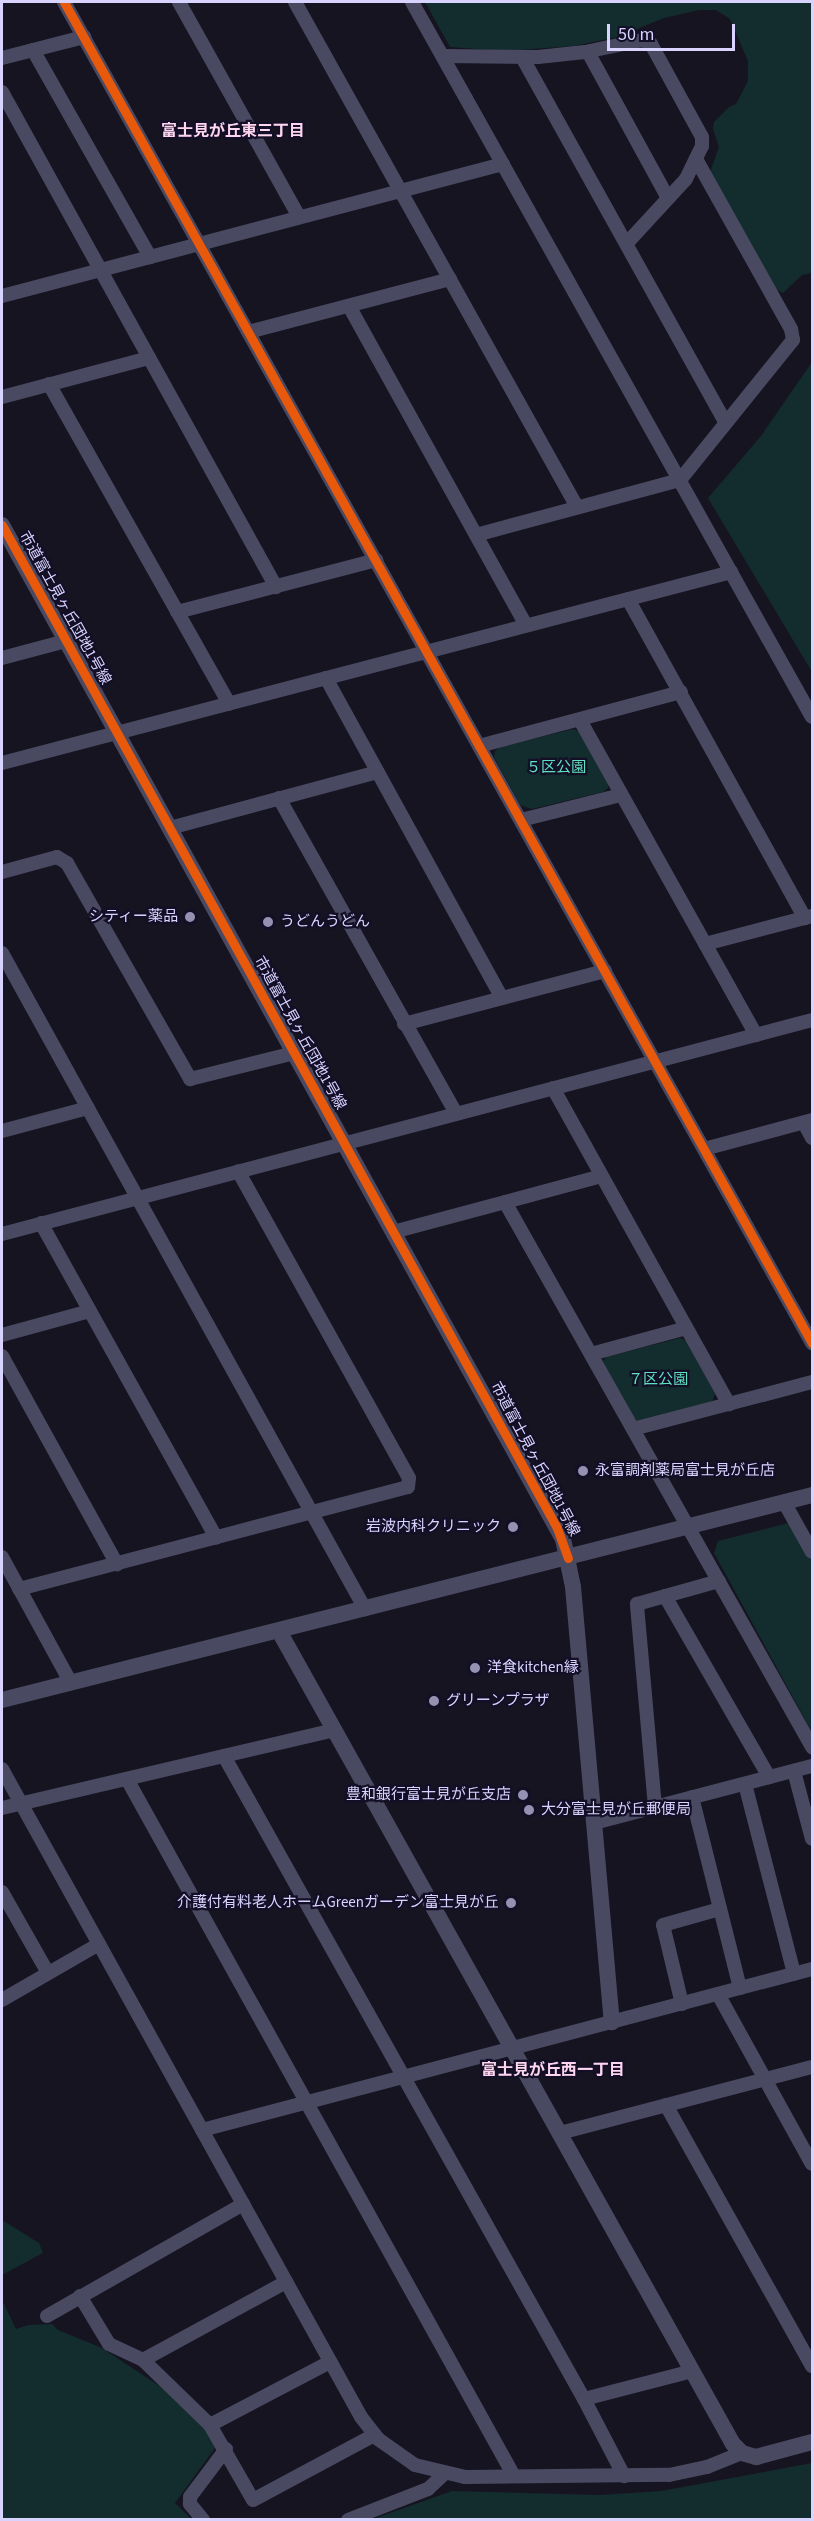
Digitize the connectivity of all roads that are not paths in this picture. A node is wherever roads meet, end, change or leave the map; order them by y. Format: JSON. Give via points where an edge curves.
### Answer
{"nodes":[{"id":1,"x":64,"y":2,"type":"edge"},
{"id":2,"x":179,"y":2,"type":"edge"},
{"id":3,"x":295,"y":2,"type":"edge"},
{"id":4,"x":412,"y":2,"type":"edge"},
{"id":5,"x":84,"y":37,"type":"junction"},
{"id":6,"x":33,"y":50,"type":"junction"},
{"id":7,"x":588,"y":52,"type":"junction"},
{"id":8,"x":443,"y":56,"type":"junction"},
{"id":9,"x":522,"y":57,"type":"junction"},
{"id":10,"x":2,"y":58,"type":"edge"},
{"id":11,"x":2,"y":92,"type":"edge"},
{"id":12,"x":696,"y":159,"type":"junction"},
{"id":13,"x":503,"y":164,"type":"junction"},
{"id":14,"x":401,"y":191,"type":"junction"},
{"id":15,"x":668,"y":198,"type":"junction"},
{"id":16,"x":299,"y":217,"type":"junction"},
{"id":17,"x":199,"y":244,"type":"junction"},
{"id":18,"x":626,"y":244,"type":"junction"},
{"id":19,"x":150,"y":257,"type":"junction"},
{"id":20,"x":100,"y":270,"type":"junction"},
{"id":21,"x":450,"y":279,"type":"junction"},
{"id":22,"x":2,"y":296,"type":"edge"},
{"id":23,"x":349,"y":306,"type":"junction"},
{"id":24,"x":248,"y":332,"type":"junction"},
{"id":25,"x":149,"y":358,"type":"junction"},
{"id":26,"x":49,"y":384,"type":"junction"},
{"id":27,"x":2,"y":397,"type":"edge"},
{"id":28,"x":726,"y":423,"type":"junction"},
{"id":29,"x":680,"y":480,"type":"junction"},
{"id":30,"x":577,"y":507,"type":"junction"},
{"id":31,"x":2,"y":525,"type":"edge"},
{"id":32,"x":476,"y":535,"type":"junction"},
{"id":33,"x":376,"y":560,"type":"junction"},
{"id":34,"x":731,"y":572,"type":"junction"},
{"id":35,"x":276,"y":587,"type":"junction"},
{"id":36,"x":628,"y":599,"type":"junction"},
{"id":37,"x":177,"y":612,"type":"junction"},
{"id":38,"x":526,"y":625,"type":"junction"},
{"id":39,"x":66,"y":641,"type":"junction"},
{"id":40,"x":427,"y":652,"type":"junction"},
{"id":41,"x":2,"y":658,"type":"edge"},
{"id":42,"x":326,"y":678,"type":"junction"},
{"id":43,"x":681,"y":692,"type":"junction"},
{"id":44,"x":229,"y":704,"type":"junction"},
{"id":45,"x":813,"y":717,"type":"edge"},
{"id":46,"x":580,"y":720,"type":"junction"},
{"id":47,"x":117,"y":733,"type":"junction"},
{"id":48,"x":479,"y":746,"type":"junction"},
{"id":49,"x":2,"y":764,"type":"edge"},
{"id":50,"x":378,"y":772,"type":"junction"},
{"id":51,"x":621,"y":795,"type":"junction"},
{"id":52,"x":279,"y":798,"type":"junction"},
{"id":53,"x":520,"y":820,"type":"junction"},
{"id":54,"x":170,"y":828,"type":"junction"},
{"id":55,"x":2,"y":872,"type":"edge"},
{"id":56,"x":809,"y":917,"type":"edge"},
{"id":57,"x":705,"y":944,"type":"junction"},
{"id":58,"x":2,"y":953,"type":"edge"},
{"id":59,"x":605,"y":971,"type":"junction"},
{"id":60,"x":502,"y":998,"type":"junction"},
{"id":61,"x":813,"y":1020,"type":"edge"},
{"id":62,"x":404,"y":1024,"type":"junction"},
{"id":63,"x":756,"y":1035,"type":"junction"},
{"id":64,"x":294,"y":1053,"type":"junction"},
{"id":65,"x":655,"y":1061,"type":"junction"},
{"id":66,"x":554,"y":1088,"type":"junction"},
{"id":67,"x":88,"y":1108,"type":"junction"},
{"id":68,"x":456,"y":1114,"type":"junction"},
{"id":69,"x":808,"y":1121,"type":"edge"},
{"id":70,"x":2,"y":1131,"type":"edge"},
{"id":71,"x":813,"y":1138,"type":"edge"},
{"id":72,"x":345,"y":1144,"type":"junction"},
{"id":73,"x":704,"y":1149,"type":"junction"},
{"id":74,"x":238,"y":1171,"type":"junction"},
{"id":75,"x":602,"y":1176,"type":"junction"},
{"id":76,"x":137,"y":1198,"type":"junction"},
{"id":77,"x":505,"y":1202,"type":"junction"},
{"id":78,"x":41,"y":1223,"type":"junction"},
{"id":79,"x":393,"y":1232,"type":"junction"},
{"id":80,"x":2,"y":1234,"type":"edge"},
{"id":81,"x":90,"y":1311,"type":"junction"},
{"id":82,"x":687,"y":1328,"type":"junction"},
{"id":83,"x":2,"y":1335,"type":"edge"},
{"id":84,"x":813,"y":1343,"type":"edge"},
{"id":85,"x":591,"y":1354,"type":"junction"},
{"id":86,"x":2,"y":1356,"type":"edge"},
{"id":87,"x":813,"y":1382,"type":"edge"},
{"id":88,"x":729,"y":1404,"type":"junction"},
{"id":89,"x":633,"y":1429,"type":"junction"},
{"id":90,"x":813,"y":1495,"type":"edge"},
{"id":91,"x":784,"y":1502,"type":"junction"},
{"id":92,"x":312,"y":1514,"type":"junction"},
{"id":93,"x":688,"y":1527,"type":"junction"},
{"id":94,"x":216,"y":1538,"type":"junction"},
{"id":95,"x":813,"y":1552,"type":"edge"},
{"id":96,"x":2,"y":1557,"type":"edge"},
{"id":97,"x":568,"y":1558,"type":"junction"},
{"id":98,"x":117,"y":1564,"type":"junction"},
{"id":99,"x":719,"y":1581,"type":"junction"},
{"id":100,"x":19,"y":1589,"type":"junction"},
{"id":101,"x":665,"y":1596,"type":"junction"},
{"id":102,"x":365,"y":1609,"type":"junction"},
{"id":103,"x":279,"y":1631,"type":"junction"},
{"id":104,"x":71,"y":1683,"type":"junction"},
{"id":105,"x":2,"y":1700,"type":"edge"},
{"id":106,"x":335,"y":1730,"type":"junction"},
{"id":107,"x":813,"y":1747,"type":"edge"},
{"id":108,"x":224,"y":1756,"type":"junction"},
{"id":109,"x":813,"y":1766,"type":"edge"},
{"id":110,"x":2,"y":1769,"type":"edge"},
{"id":111,"x":794,"y":1771,"type":"junction"},
{"id":112,"x":769,"y":1777,"type":"junction"},
{"id":113,"x":127,"y":1779,"type":"junction"},
{"id":114,"x":745,"y":1784,"type":"junction"},
{"id":115,"x":692,"y":1797,"type":"junction"},
{"id":116,"x":21,"y":1803,"type":"junction"},
{"id":117,"x":655,"y":1807,"type":"junction"},
{"id":118,"x":2,"y":1808,"type":"edge"},
{"id":119,"x":594,"y":1823,"type":"junction"},
{"id":120,"x":813,"y":1839,"type":"edge"},
{"id":121,"x":2,"y":1892,"type":"edge"},
{"id":122,"x":720,"y":1909,"type":"junction"},
{"id":123,"x":99,"y":1944,"type":"junction"},
{"id":124,"x":813,"y":1970,"type":"edge"},
{"id":125,"x":48,"y":1973,"type":"junction"},
{"id":126,"x":794,"y":1974,"type":"junction"},
{"id":127,"x":740,"y":1988,"type":"junction"},
{"id":128,"x":718,"y":1994,"type":"junction"},
{"id":129,"x":2,"y":2000,"type":"edge"},
{"id":130,"x":682,"y":2004,"type":"junction"},
{"id":131,"x":612,"y":2022,"type":"junction"},
{"id":132,"x":512,"y":2048,"type":"junction"},
{"id":133,"x":813,"y":2067,"type":"edge"},
{"id":134,"x":404,"y":2077,"type":"junction"},
{"id":135,"x":765,"y":2079,"type":"junction"},
{"id":136,"x":306,"y":2103,"type":"junction"},
{"id":137,"x":666,"y":2105,"type":"junction"},
{"id":138,"x":202,"y":2130,"type":"junction"},
{"id":139,"x":560,"y":2133,"type":"junction"},
{"id":140,"x":813,"y":2164,"type":"edge"},
{"id":141,"x":243,"y":2204,"type":"junction"},
{"id":142,"x":286,"y":2282,"type":"junction"},
{"id":143,"x":80,"y":2296,"type":"junction"},
{"id":144,"x":47,"y":2316,"type":"dead end"},
{"id":145,"x":143,"y":2360,"type":"junction"},
{"id":146,"x":330,"y":2362,"type":"junction"},
{"id":147,"x":813,"y":2366,"type":"edge"},
{"id":148,"x":692,"y":2371,"type":"junction"},
{"id":149,"x":584,"y":2399,"type":"junction"},
{"id":150,"x":210,"y":2425,"type":"junction"},
{"id":151,"x":374,"y":2434,"type":"junction"},
{"id":152,"x":813,"y":2442,"type":"edge"},
{"id":153,"x":226,"y":2449,"type":"junction"},
{"id":154,"x":742,"y":2453,"type":"junction"},
{"id":155,"x":444,"y":2474,"type":"junction"},
{"id":156,"x":514,"y":2476,"type":"junction"},
{"id":157,"x":624,"y":2476,"type":"junction"},
{"id":158,"x":204,"y":2520,"type":"edge"},
{"id":159,"x":348,"y":2520,"type":"edge"}],
"edges":[{"from":1,"to":5,"type":"street"},
{"from":2,"to":16,"type":"street"},
{"from":3,"to":14,"type":"street"},
{"from":4,"to":8,"type":"street"},
{"from":5,"to":6,"type":"street"},
{"from":5,"to":17,"type":"street"},
{"from":6,"to":10,"type":"street"},
{"from":6,"to":19,"type":"street"},
{"from":7,"to":9,"type":"street"},
{"from":7,"to":12,"type":"street","via":[[642,40],[651,44],[702,137]]},
{"from":7,"to":15,"type":"street"},
{"from":8,"to":9,"type":"street"},
{"from":8,"to":13,"type":"street"},
{"from":9,"to":18,"type":"street"},
{"from":11,"to":20,"type":"street"},
{"from":12,"to":15,"type":"street","via":[[686,179]]},
{"from":12,"to":28,"type":"street","via":[[793,334],[793,340]]},
{"from":13,"to":14,"type":"street"},
{"from":13,"to":29,"type":"street"},
{"from":14,"to":16,"type":"street"},
{"from":14,"to":21,"type":"street"},
{"from":15,"to":18,"type":"street"},
{"from":16,"to":17,"type":"street"},
{"from":17,"to":19,"type":"street"},
{"from":17,"to":24,"type":"street"},
{"from":18,"to":28,"type":"street"},
{"from":19,"to":20,"type":"street"},
{"from":20,"to":22,"type":"street"},
{"from":20,"to":25,"type":"street"},
{"from":21,"to":23,"type":"street"},
{"from":21,"to":30,"type":"street"},
{"from":23,"to":24,"type":"street"},
{"from":23,"to":32,"type":"street"},
{"from":24,"to":33,"type":"street"},
{"from":25,"to":26,"type":"street"},
{"from":25,"to":35,"type":"street"},
{"from":26,"to":27,"type":"street"},
{"from":26,"to":37,"type":"street"},
{"from":28,"to":29,"type":"street"},
{"from":29,"to":30,"type":"street"},
{"from":29,"to":34,"type":"street"},
{"from":30,"to":32,"type":"street"},
{"from":31,"to":39,"type":"street","name":"市道富士見ヶ丘団地1号線"},
{"from":32,"to":38,"type":"street"},
{"from":33,"to":35,"type":"street"},
{"from":33,"to":40,"type":"street"},
{"from":34,"to":36,"type":"street"},
{"from":34,"to":45,"type":"street"},
{"from":35,"to":37,"type":"street"},
{"from":36,"to":38,"type":"street"},
{"from":36,"to":43,"type":"street"},
{"from":37,"to":44,"type":"street"},
{"from":38,"to":40,"type":"street"},
{"from":39,"to":41,"type":"street"},
{"from":39,"to":47,"type":"street","name":"市道富士見ヶ丘団地1号線"},
{"from":40,"to":42,"type":"street"},
{"from":40,"to":48,"type":"street"},
{"from":42,"to":44,"type":"street"},
{"from":42,"to":50,"type":"street"},
{"from":43,"to":46,"type":"street"},
{"from":43,"to":56,"type":"street"},
{"from":44,"to":47,"type":"street"},
{"from":46,"to":48,"type":"street"},
{"from":46,"to":51,"type":"street"},
{"from":47,"to":49,"type":"street"},
{"from":47,"to":54,"type":"street","name":"市道富士見ヶ丘団地1号線"},
{"from":48,"to":53,"type":"street"},
{"from":50,"to":52,"type":"street"},
{"from":50,"to":60,"type":"street"},
{"from":51,"to":53,"type":"street"},
{"from":51,"to":57,"type":"street"},
{"from":52,"to":54,"type":"street"},
{"from":52,"to":62,"type":"street"},
{"from":53,"to":59,"type":"street"},
{"from":54,"to":64,"type":"street","name":"市道富士見ヶ丘団地1号線"},
{"from":55,"to":64,"type":"street","via":[[57,857],[67,864],[190,1079]]},
{"from":56,"to":57,"type":"street"},
{"from":57,"to":63,"type":"street"},
{"from":58,"to":67,"type":"street"},
{"from":59,"to":60,"type":"street"},
{"from":59,"to":65,"type":"street"},
{"from":60,"to":62,"type":"street"},
{"from":61,"to":63,"type":"street"},
{"from":62,"to":68,"type":"street"},
{"from":63,"to":65,"type":"street"},
{"from":64,"to":72,"type":"street","name":"市道富士見ヶ丘団地1号線"},
{"from":65,"to":66,"type":"street"},
{"from":65,"to":73,"type":"street"},
{"from":66,"to":68,"type":"street"},
{"from":66,"to":75,"type":"street"},
{"from":67,"to":70,"type":"street"},
{"from":67,"to":76,"type":"street"},
{"from":68,"to":72,"type":"street"},
{"from":69,"to":71,"type":"street"},
{"from":69,"to":73,"type":"street"},
{"from":72,"to":74,"type":"street"},
{"from":72,"to":79,"type":"street","name":"市道富士見ヶ丘団地1号線"},
{"from":73,"to":84,"type":"street"},
{"from":74,"to":76,"type":"street"},
{"from":74,"to":92,"type":"street","via":[[410,1482],[402,1490]]},
{"from":75,"to":77,"type":"street"},
{"from":75,"to":82,"type":"street"},
{"from":76,"to":78,"type":"street"},
{"from":76,"to":92,"type":"street"},
{"from":77,"to":79,"type":"street"},
{"from":77,"to":85,"type":"street"},
{"from":78,"to":80,"type":"street"},
{"from":78,"to":81,"type":"street"},
{"from":79,"to":97,"type":"street","name":"市道富士見ヶ丘団地1号線","via":[[557,1528]]},
{"from":81,"to":83,"type":"street"},
{"from":81,"to":94,"type":"street"},
{"from":82,"to":85,"type":"street"},
{"from":82,"to":88,"type":"street"},
{"from":85,"to":89,"type":"street"},
{"from":86,"to":98,"type":"street"},
{"from":87,"to":88,"type":"street"},
{"from":88,"to":89,"type":"street"},
{"from":89,"to":93,"type":"street"},
{"from":90,"to":91,"type":"street"},
{"from":91,"to":93,"type":"street"},
{"from":91,"to":95,"type":"street"},
{"from":92,"to":94,"type":"street"},
{"from":92,"to":102,"type":"street"},
{"from":93,"to":97,"type":"street"},
{"from":93,"to":99,"type":"street"},
{"from":94,"to":98,"type":"street"},
{"from":96,"to":100,"type":"street"},
{"from":97,"to":102,"type":"street"},
{"from":97,"to":119,"type":"street","name":"市道富士見ヶ丘団地1号線"},
{"from":98,"to":100,"type":"street"},
{"from":99,"to":101,"type":"street"},
{"from":99,"to":107,"type":"street"},
{"from":100,"to":104,"type":"street"},
{"from":101,"to":112,"type":"street"},
{"from":101,"to":117,"type":"street","via":[[637,1604]]},
{"from":102,"to":103,"type":"street"},
{"from":103,"to":104,"type":"street"},
{"from":103,"to":106,"type":"street"},
{"from":104,"to":105,"type":"street"},
{"from":106,"to":108,"type":"street"},
{"from":106,"to":132,"type":"street"},
{"from":108,"to":113,"type":"street"},
{"from":108,"to":134,"type":"street"},
{"from":109,"to":111,"type":"street"},
{"from":110,"to":116,"type":"street"},
{"from":111,"to":112,"type":"street"},
{"from":111,"to":120,"type":"street"},
{"from":112,"to":114,"type":"street"},
{"from":113,"to":116,"type":"street"},
{"from":113,"to":136,"type":"street"},
{"from":114,"to":115,"type":"street"},
{"from":114,"to":126,"type":"street"},
{"from":115,"to":117,"type":"street"},
{"from":115,"to":122,"type":"street"},
{"from":116,"to":118,"type":"street"},
{"from":116,"to":123,"type":"street"},
{"from":117,"to":119,"type":"street"},
{"from":119,"to":131,"type":"street","name":"市道富士見ヶ丘団地1号線"},
{"from":121,"to":125,"type":"street"},
{"from":122,"to":127,"type":"street"},
{"from":122,"to":130,"type":"street","via":[[663,1925]]},
{"from":123,"to":125,"type":"street"},
{"from":123,"to":138,"type":"street"},
{"from":124,"to":126,"type":"street"},
{"from":125,"to":129,"type":"street"},
{"from":126,"to":127,"type":"street"},
{"from":127,"to":128,"type":"street"},
{"from":128,"to":130,"type":"street"},
{"from":128,"to":135,"type":"street"},
{"from":130,"to":131,"type":"street"},
{"from":131,"to":132,"type":"street"},
{"from":132,"to":134,"type":"street"},
{"from":132,"to":139,"type":"street"},
{"from":133,"to":135,"type":"street"},
{"from":134,"to":136,"type":"street"},
{"from":134,"to":149,"type":"street"},
{"from":135,"to":137,"type":"street"},
{"from":135,"to":140,"type":"street"},
{"from":136,"to":138,"type":"street"},
{"from":136,"to":156,"type":"street"},
{"from":137,"to":139,"type":"street"},
{"from":137,"to":147,"type":"street"},
{"from":138,"to":141,"type":"street"},
{"from":139,"to":148,"type":"street"},
{"from":141,"to":142,"type":"street"},
{"from":141,"to":143,"type":"street"},
{"from":142,"to":145,"type":"street"},
{"from":142,"to":146,"type":"street"},
{"from":143,"to":144,"type":"street"},
{"from":143,"to":145,"type":"street","via":[[109,2344]]},
{"from":145,"to":150,"type":"street"},
{"from":146,"to":150,"type":"street"},
{"from":146,"to":151,"type":"street"},
{"from":148,"to":149,"type":"street"},
{"from":148,"to":154,"type":"street"},
{"from":149,"to":157,"type":"street"},
{"from":150,"to":153,"type":"street"},
{"from":151,"to":153,"type":"street","via":[[253,2500]]},
{"from":151,"to":155,"type":"street","via":[[409,2462]]},
{"from":152,"to":154,"type":"street","via":[[761,2456]]},
{"from":153,"to":158,"type":"street","via":[[190,2497],[190,2504]]},
{"from":154,"to":157,"type":"street","via":[[688,2472]]},
{"from":155,"to":156,"type":"street"},
{"from":155,"to":159,"type":"street","via":[[428,2489]]},
{"from":156,"to":157,"type":"street"}]}
